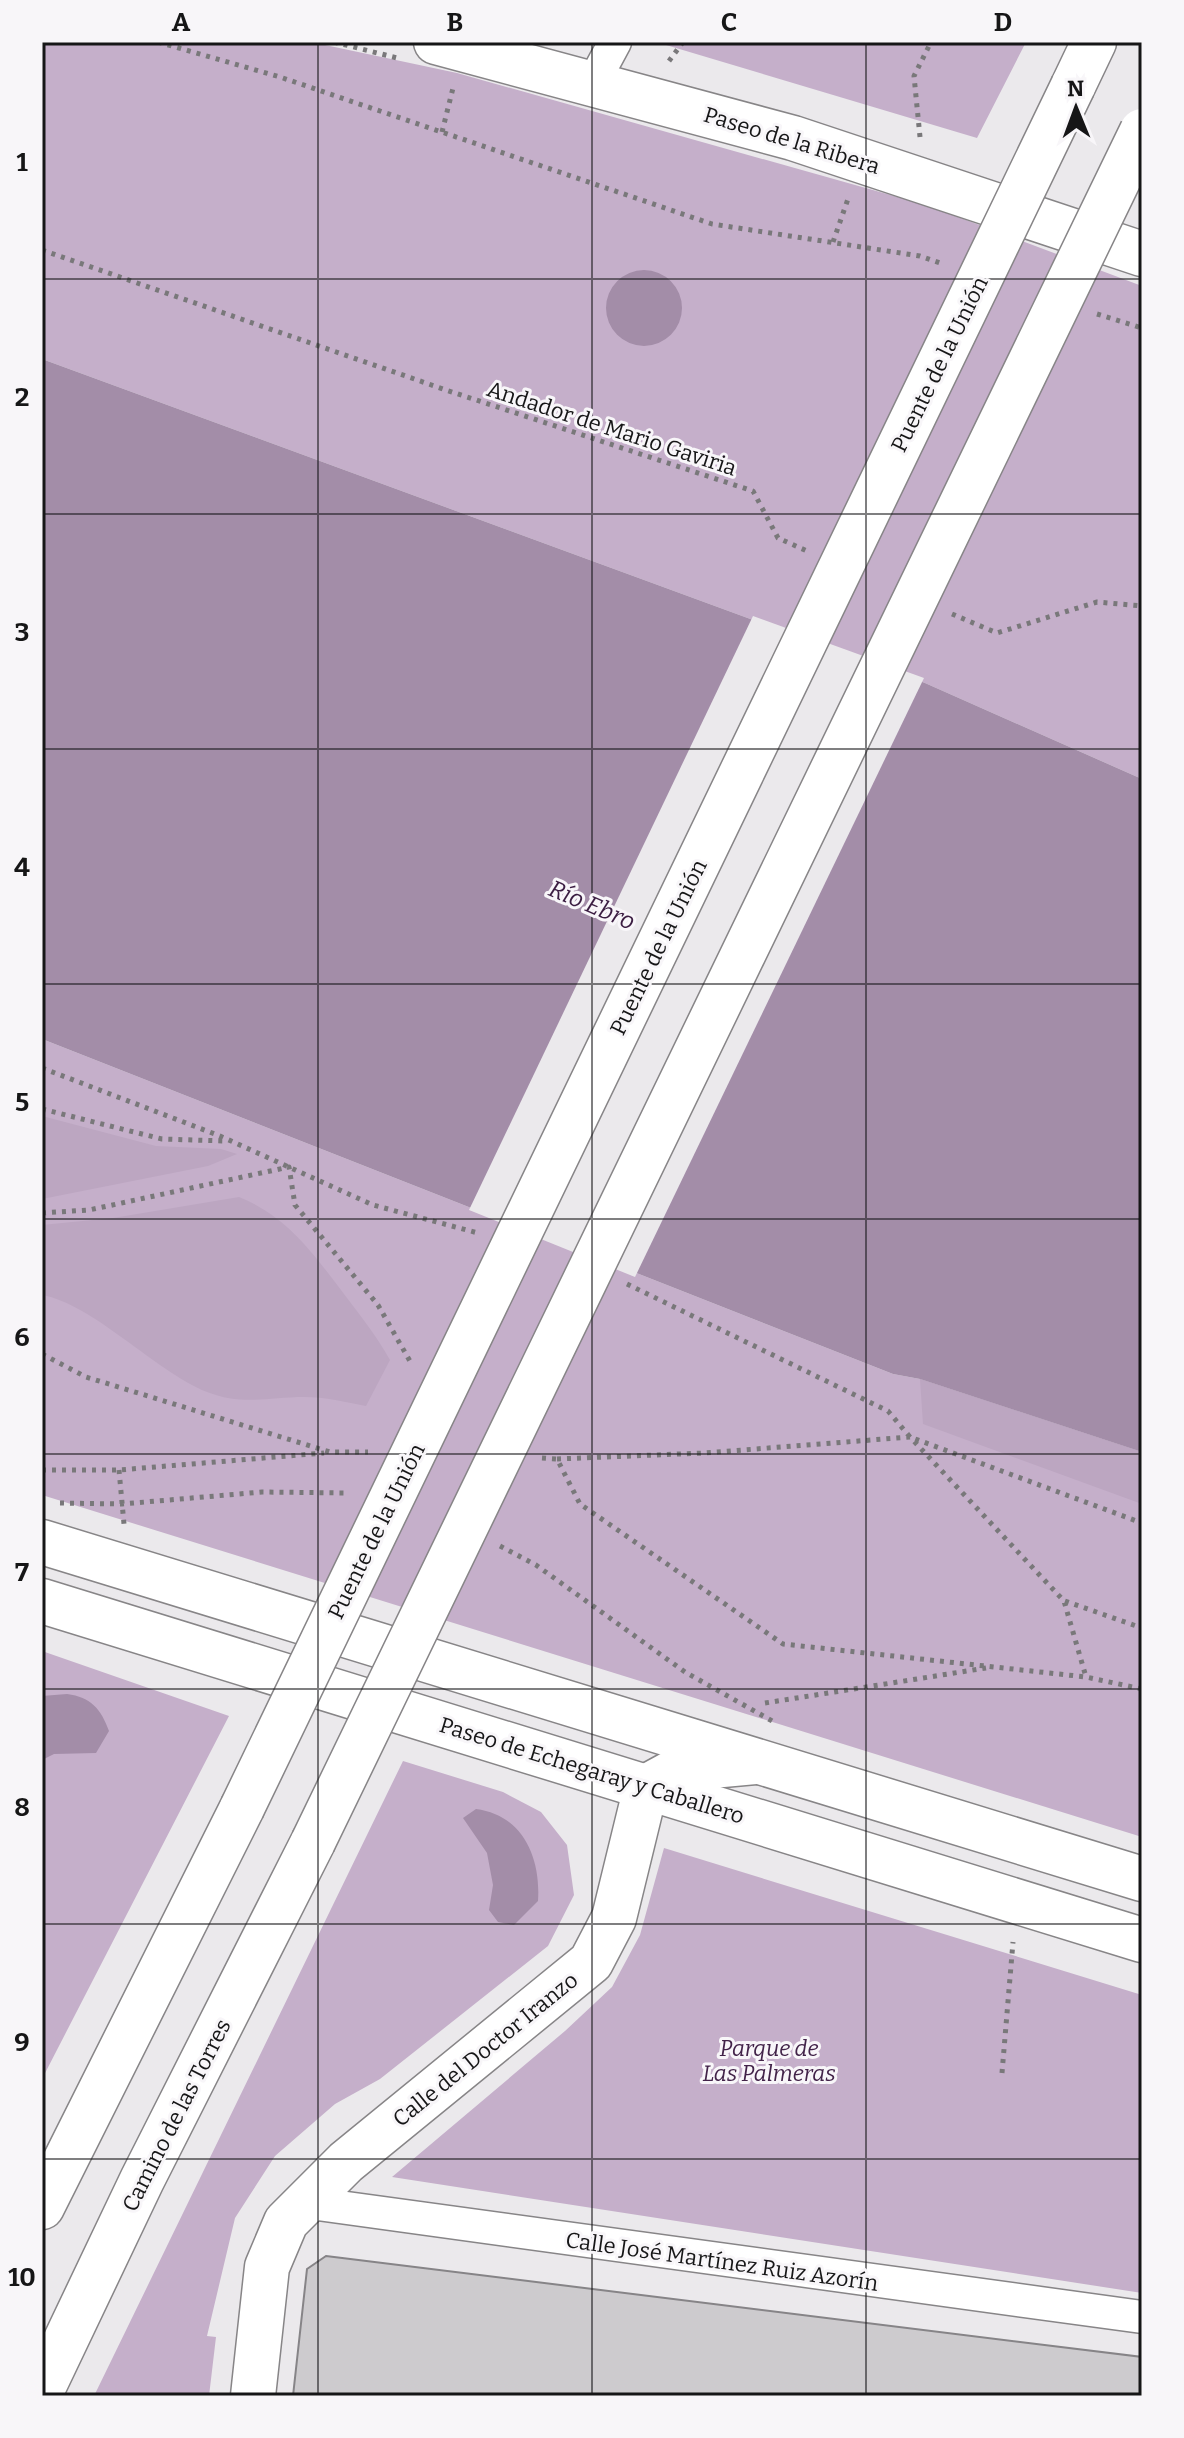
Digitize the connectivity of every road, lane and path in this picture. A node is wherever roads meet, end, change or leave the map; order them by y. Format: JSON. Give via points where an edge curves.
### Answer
{"nodes":[{"id":1,"x":158,"y":42,"type":"edge"},
{"id":2,"x":615,"y":42,"type":"edge"},
{"id":3,"x":683,"y":42,"type":"edge"},
{"id":4,"x":931,"y":42,"type":"edge"},
{"id":5,"x":1094,"y":42,"type":"edge"},
{"id":6,"x":446,"y":60,"type":"edge"},
{"id":7,"x":669,"y":61,"type":"dead end"},
{"id":8,"x":593,"y":83,"type":"junction"},
{"id":9,"x":1142,"y":131,"type":"edge"},
{"id":10,"x":442,"y":132,"type":"junction"},
{"id":11,"x":920,"y":139,"type":"dead end"},
{"id":12,"x":849,"y":195,"type":"dead end"},
{"id":13,"x":833,"y":242,"type":"junction"},
{"id":14,"x":42,"y":250,"type":"edge"},
{"id":15,"x":1142,"y":254,"type":"edge"},
{"id":16,"x":950,"y":266,"type":"dead end"},
{"id":17,"x":1083,"y":309,"type":"dead end"},
{"id":18,"x":1142,"y":328,"type":"edge"},
{"id":19,"x":822,"y":557,"type":"dead end"},
{"id":20,"x":1142,"y":606,"type":"edge"},
{"id":21,"x":938,"y":608,"type":"dead end"},
{"id":22,"x":42,"y":1068,"type":"edge"},
{"id":23,"x":42,"y":1109,"type":"edge"},
{"id":24,"x":232,"y":1141,"type":"junction"},
{"id":25,"x":289,"y":1167,"type":"junction"},
{"id":26,"x":42,"y":1213,"type":"edge"},
{"id":27,"x":436,"y":1220,"type":"dead end"},
{"id":28,"x":636,"y":1287,"type":"dead end"},
{"id":29,"x":378,"y":1305,"type":"dead end"},
{"id":30,"x":42,"y":1354,"type":"edge"},
{"id":31,"x":910,"y":1437,"type":"junction"},
{"id":32,"x":330,"y":1452,"type":"junction"},
{"id":33,"x":373,"y":1452,"type":"dead end"},
{"id":34,"x":529,"y":1457,"type":"dead end"},
{"id":35,"x":557,"y":1459,"type":"junction"},
{"id":36,"x":42,"y":1470,"type":"edge"},
{"id":37,"x":119,"y":1470,"type":"junction"},
{"id":38,"x":356,"y":1495,"type":"dead end"},
{"id":39,"x":122,"y":1504,"type":"junction"},
{"id":40,"x":48,"y":1523,"type":"edge"},
{"id":41,"x":1142,"y":1523,"type":"edge"},
{"id":42,"x":125,"y":1530,"type":"dead end"},
{"id":43,"x":497,"y":1545,"type":"dead end"},
{"id":44,"x":42,"y":1601,"type":"edge"},
{"id":45,"x":1064,"y":1601,"type":"junction"},
{"id":46,"x":1142,"y":1628,"type":"edge"},
{"id":47,"x":995,"y":1667,"type":"junction"},
{"id":48,"x":1086,"y":1677,"type":"junction"},
{"id":49,"x":1142,"y":1689,"type":"edge"},
{"id":50,"x":765,"y":1703,"type":"dead end"},
{"id":51,"x":769,"y":1743,"type":"junction"},
{"id":52,"x":646,"y":1787,"type":"junction"},
{"id":53,"x":1142,"y":1879,"type":"edge"},
{"id":54,"x":1142,"y":1940,"type":"edge"},
{"id":55,"x":1013,"y":1941,"type":"dead end"},
{"id":56,"x":1002,"y":2073,"type":"dead end"},
{"id":57,"x":92,"y":2102,"type":"junction"},
{"id":58,"x":42,"y":2157,"type":"edge"},
{"id":59,"x":303,"y":2202,"type":"junction"},
{"id":60,"x":42,"y":2207,"type":"edge"},
{"id":61,"x":1142,"y":2317,"type":"edge"},
{"id":62,"x":42,"y":2390,"type":"edge"},
{"id":63,"x":253,"y":2396,"type":"edge"}],
"edges":[{"from":1,"to":10,"type":"path"},
{"from":2,"to":8,"type":"street"},
{"from":3,"to":7,"type":"path"},
{"from":4,"to":11,"type":"path","via":[[914,76]]},
{"from":5,"to":57,"type":"main road","name":"Puente de la Unión","bridge":true,"via":[[242,1808]]},
{"from":6,"to":8,"type":"main road","name":"Paseo de la Ribera"},
{"from":6,"to":10,"type":"path"},
{"from":8,"to":15,"type":"main road","name":"Paseo de la Ribera","via":[[793,138]]},
{"from":9,"to":62,"type":"main road","name":"Camino de las Torres","bridge":true},
{"from":10,"to":13,"type":"path","via":[[712,224]]},
{"from":12,"to":13,"type":"path"},
{"from":13,"to":16,"type":"path"},
{"from":14,"to":19,"type":"path","name":"Andador de Mario Gaviria","via":[[753,491],[778,538]]},
{"from":17,"to":18,"type":"path"},
{"from":20,"to":21,"type":"path","via":[[1097,602],[997,633]]},
{"from":22,"to":24,"type":"path"},
{"from":23,"to":24,"type":"path","via":[[162,1139]]},
{"from":24,"to":25,"type":"path"},
{"from":25,"to":26,"type":"path","via":[[89,1210]]},
{"from":25,"to":27,"type":"path","via":[[373,1205]]},
{"from":25,"to":29,"type":"path","via":[[295,1205]]},
{"from":28,"to":31,"type":"path","via":[[888,1411]]},
{"from":30,"to":32,"type":"path","via":[[86,1377]]},
{"from":31,"to":35,"type":"path"},
{"from":31,"to":41,"type":"path"},
{"from":31,"to":45,"type":"path"},
{"from":32,"to":33,"type":"path"},
{"from":32,"to":37,"type":"path"},
{"from":34,"to":35,"type":"path"},
{"from":35,"to":47,"type":"path","via":[[580,1504],[783,1644]]},
{"from":36,"to":37,"type":"path"},
{"from":37,"to":39,"type":"path"},
{"from":38,"to":39,"type":"path","via":[[262,1492]]},
{"from":39,"to":40,"type":"path"},
{"from":39,"to":42,"type":"path"},
{"from":40,"to":51,"type":"main road"},
{"from":43,"to":51,"type":"path","via":[[536,1565],[685,1672]]},
{"from":44,"to":52,"type":"main road","name":"Paseo de Echegaray y Caballero"},
{"from":45,"to":46,"type":"path"},
{"from":45,"to":48,"type":"path"},
{"from":47,"to":48,"type":"path"},
{"from":47,"to":50,"type":"path"},
{"from":48,"to":49,"type":"path"},
{"from":51,"to":52,"type":"main road","via":[[679,1769]]},
{"from":51,"to":53,"type":"main road"},
{"from":52,"to":54,"type":"main road","name":"Paseo de Echegaray y Caballero"},
{"from":52,"to":59,"type":"main road","name":"Calle del Doctor Iranzo","via":[[614,1918],[591,1962]]},
{"from":55,"to":56,"type":"path"},
{"from":57,"to":58,"type":"main road"},
{"from":57,"to":60,"type":"main road"},
{"from":59,"to":61,"type":"street","name":"Calle José Martínez Ruiz Azorín"},
{"from":59,"to":63,"type":"main road","name":"Calle del Doctor Iranzo","via":[[280,2231],[267,2267]]}]}
